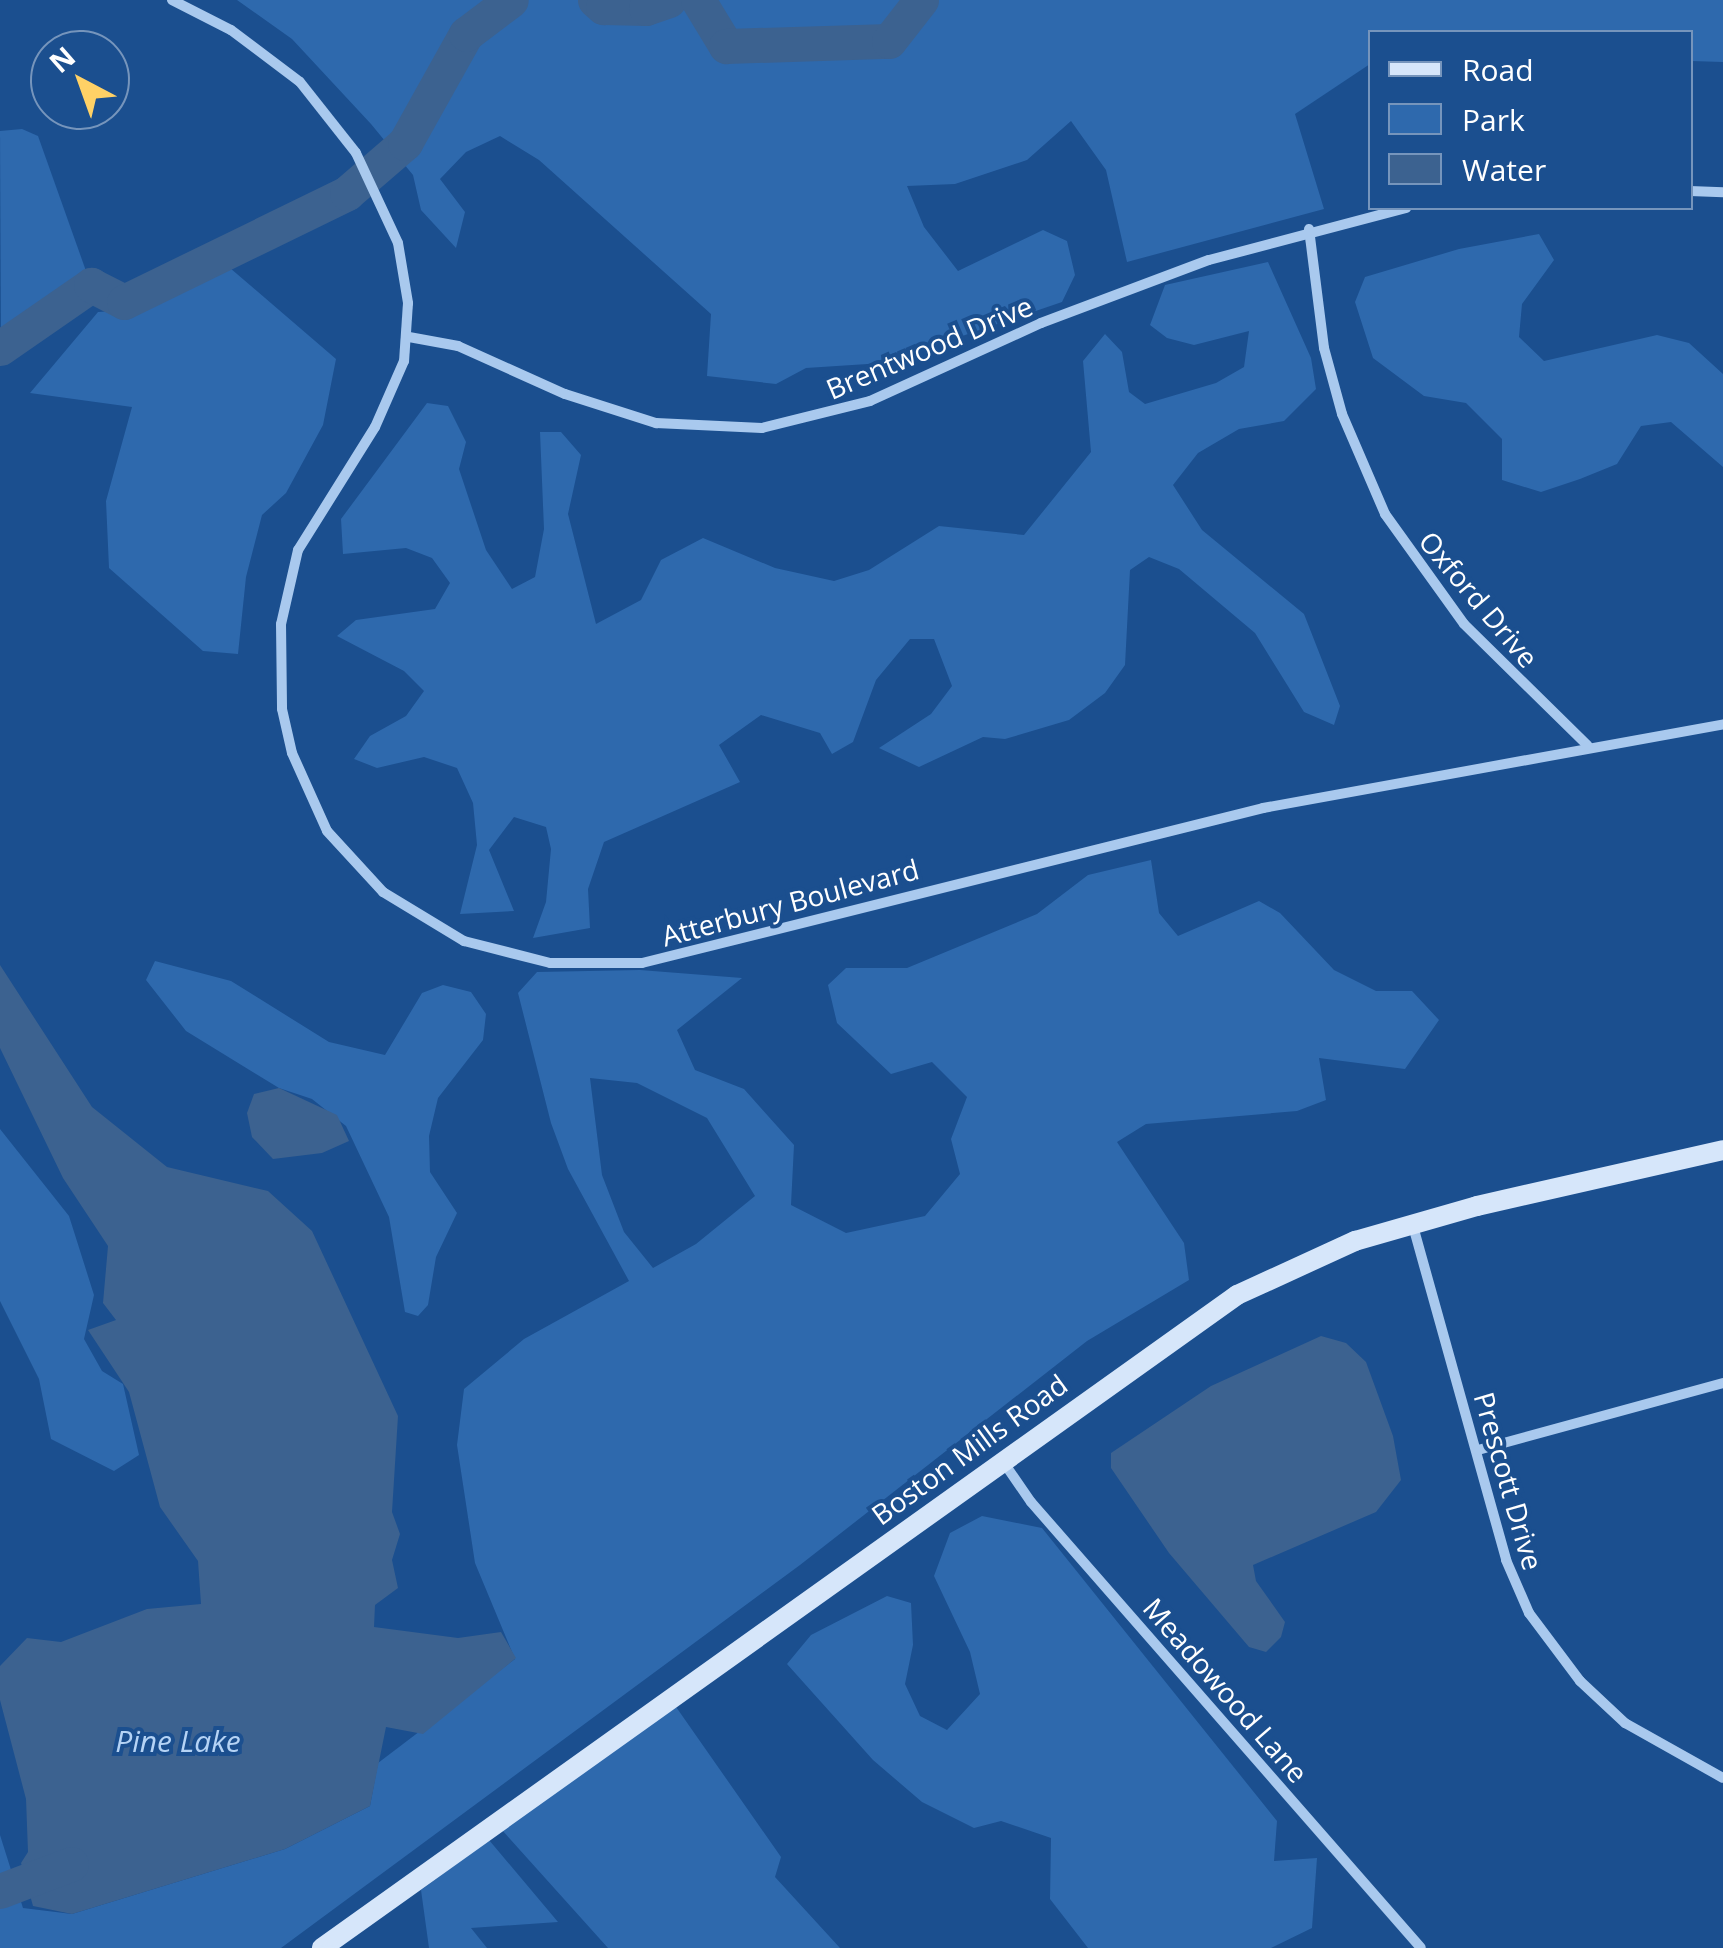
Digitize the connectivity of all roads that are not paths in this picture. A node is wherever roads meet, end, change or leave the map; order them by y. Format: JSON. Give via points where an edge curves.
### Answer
{"nodes":[{"id":1,"x":172,"y":0,"type":"edge"},
{"id":2,"x":1693,"y":191,"type":"edge"},
{"id":3,"x":1723,"y":192,"type":"edge"},
{"id":4,"x":1397,"y":210,"type":"edge"},
{"id":5,"x":1309,"y":229,"type":"junction"},
{"id":6,"x":409,"y":336,"type":"junction"},
{"id":7,"x":1723,"y":724,"type":"edge"},
{"id":8,"x":1587,"y":745,"type":"junction"},
{"id":9,"x":1723,"y":1150,"type":"edge"},
{"id":10,"x":1414,"y":1226,"type":"junction"},
{"id":11,"x":1723,"y":1383,"type":"edge"},
{"id":12,"x":1478,"y":1450,"type":"junction"},
{"id":13,"x":1002,"y":1459,"type":"junction"},
{"id":14,"x":1723,"y":1778,"type":"edge"},
{"id":15,"x":322,"y":1948,"type":"edge"},
{"id":16,"x":1421,"y":1948,"type":"edge"}],
"edges":[{"from":1,"to":6,"type":"street","name":"Atterbury Boulevard","via":[[270,56],[356,153],[398,243]]},
{"from":2,"to":3,"type":"street"},
{"from":4,"to":5,"type":"street","name":"Brentwood Drive"},
{"from":5,"to":6,"type":"street","name":"Brentwood Drive","via":[[1058,316],[870,401],[762,428],[656,424],[565,394],[458,346]]},
{"from":5,"to":8,"type":"street","name":"Oxford Drive","via":[[1333,381],[1353,447],[1385,514],[1464,624]]},
{"from":6,"to":8,"type":"street","name":"Atterbury Boulevard","via":[[375,427],[298,550],[281,624],[282,709],[297,767],[327,831],[382,892],[468,943],[550,962],[642,963],[1204,821]]},
{"from":7,"to":8,"type":"street","name":"Atterbury Boulevard"},
{"from":9,"to":10,"type":"street","name":"Boston Mills Road"},
{"from":10,"to":12,"type":"street","name":"Prescott Drive"},
{"from":10,"to":13,"type":"street","name":"Boston Mills Road","via":[[1355,1242],[1237,1295]]},
{"from":11,"to":12,"type":"street"},
{"from":12,"to":14,"type":"street","name":"Prescott Drive","via":[[1506,1560],[1545,1638],[1625,1723]]},
{"from":13,"to":15,"type":"street","name":"Boston Mills Road"},
{"from":13,"to":16,"type":"street","name":"Meadowood Lane","via":[[1031,1502]]}]}
